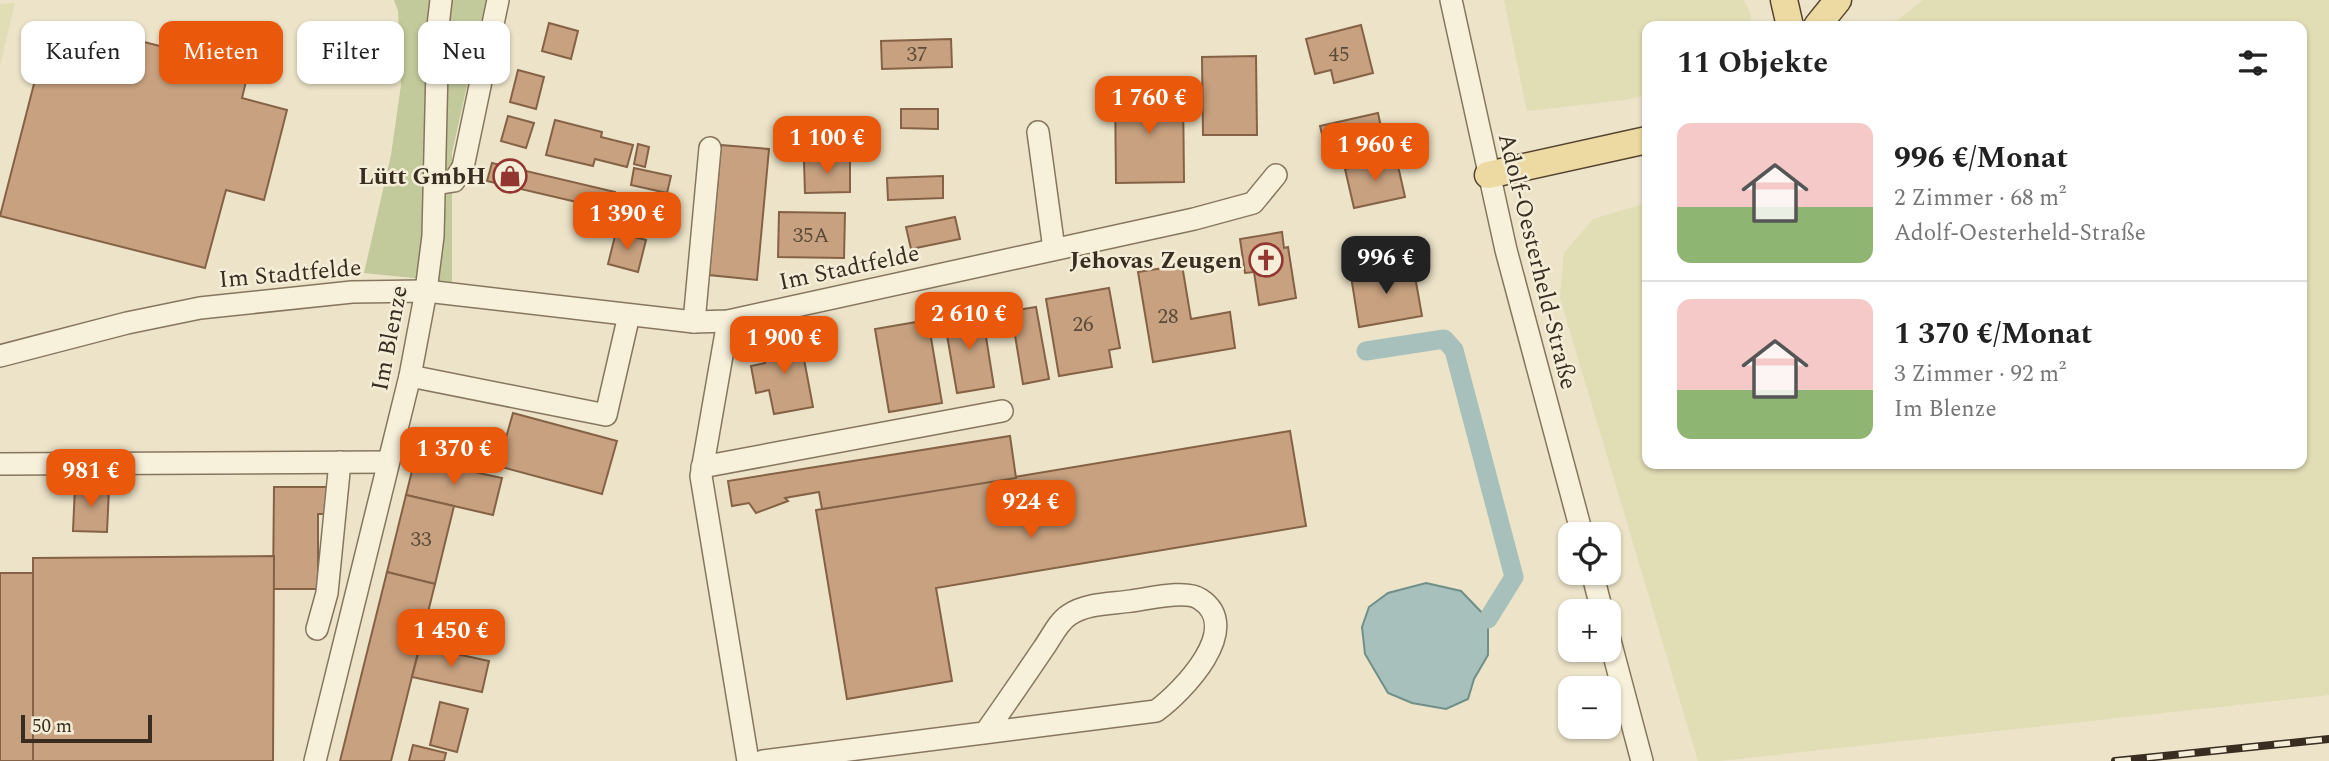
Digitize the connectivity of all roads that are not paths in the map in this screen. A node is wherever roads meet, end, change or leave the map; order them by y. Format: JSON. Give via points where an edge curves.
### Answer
{"nodes":[{"id":1,"x":441,"y":0,"type":"edge"},
{"id":2,"x":498,"y":0,"type":"edge"},
{"id":3,"x":1451,"y":0,"type":"edge"},
{"id":4,"x":1784,"y":0,"type":"edge"},
{"id":5,"x":1838,"y":0,"type":"edge"},
{"id":6,"x":1789,"y":21,"type":"edge"},
{"id":7,"x":1821,"y":21,"type":"edge"},
{"id":8,"x":1038,"y":132,"type":"dead end"},
{"id":9,"x":1642,"y":141,"type":"edge"},
{"id":10,"x":710,"y":148,"type":"dead end"},
{"id":11,"x":1276,"y":175,"type":"dead end"},
{"id":12,"x":1488,"y":175,"type":"junction"},
{"id":13,"x":435,"y":184,"type":"junction"},
{"id":14,"x":1054,"y":249,"type":"junction"},
{"id":15,"x":426,"y":291,"type":"junction"},
{"id":16,"x":629,"y":315,"type":"junction"},
{"id":17,"x":727,"y":320,"type":"junction"},
{"id":18,"x":694,"y":322,"type":"junction"},
{"id":19,"x":0,"y":356,"type":"edge"},
{"id":20,"x":410,"y":376,"type":"junction"},
{"id":21,"x":1002,"y":411,"type":"dead end"},
{"id":22,"x":340,"y":462,"type":"junction"},
{"id":23,"x":388,"y":462,"type":"junction"},
{"id":24,"x":0,"y":464,"type":"edge"},
{"id":25,"x":702,"y":467,"type":"junction"},
{"id":26,"x":1579,"y":522,"type":"edge"},
{"id":27,"x":317,"y":629,"type":"dead end"},
{"id":28,"x":1616,"y":662,"type":"edge"},
{"id":29,"x":985,"y":733,"type":"junction"},
{"id":30,"x":315,"y":761,"type":"edge"},
{"id":31,"x":748,"y":761,"type":"edge"},
{"id":32,"x":763,"y":761,"type":"edge"},
{"id":33,"x":1643,"y":761,"type":"edge"}],
"edges":[{"from":1,"to":13,"type":"street","name":"Im Blenze"},
{"from":2,"to":13,"type":"street","via":[[463,167],[454,181]]},
{"from":3,"to":12,"type":"street","name":"Adolf-Oesterheld-Straße"},
{"from":4,"to":6,"type":"main road"},
{"from":5,"to":7,"type":"main road"},
{"from":8,"to":14,"type":"street"},
{"from":9,"to":12,"type":"main road"},
{"from":10,"to":18,"type":"street"},
{"from":11,"to":14,"type":"street","name":"Im Stadtfelde","via":[[1253,203]]},
{"from":12,"to":26,"type":"street","name":"Adolf-Oesterheld-Straße"},
{"from":13,"to":15,"type":"street","name":"Im Blenze"},
{"from":14,"to":17,"type":"street","name":"Im Stadtfelde"},
{"from":15,"to":16,"type":"street","name":"Im Stadtfelde"},
{"from":15,"to":19,"type":"street","name":"Im Stadtfelde","via":[[352,292],[200,308]]},
{"from":15,"to":20,"type":"street","name":"Im Blenze"},
{"from":16,"to":18,"type":"street","name":"Im Stadtfelde"},
{"from":16,"to":20,"type":"street","via":[[606,415]]},
{"from":17,"to":18,"type":"street","name":"Im Stadtfelde"},
{"from":17,"to":25,"type":"street"},
{"from":20,"to":23,"type":"street","name":"Im Blenze"},
{"from":21,"to":25,"type":"street"},
{"from":22,"to":23,"type":"street"},
{"from":22,"to":24,"type":"street"},
{"from":22,"to":27,"type":"street","via":[[327,593]]},
{"from":23,"to":30,"type":"street","name":"Im Blenze"},
{"from":25,"to":31,"type":"street"},
{"from":28,"to":33,"type":"street"},
{"from":29,"to":29,"type":"street","via":[[1156,711],[1188,682],[1210,651],[1216,629],[1212,612],[1199,598],[1181,594],[1090,606],[1067,616]]},
{"from":29,"to":32,"type":"street"}]}
